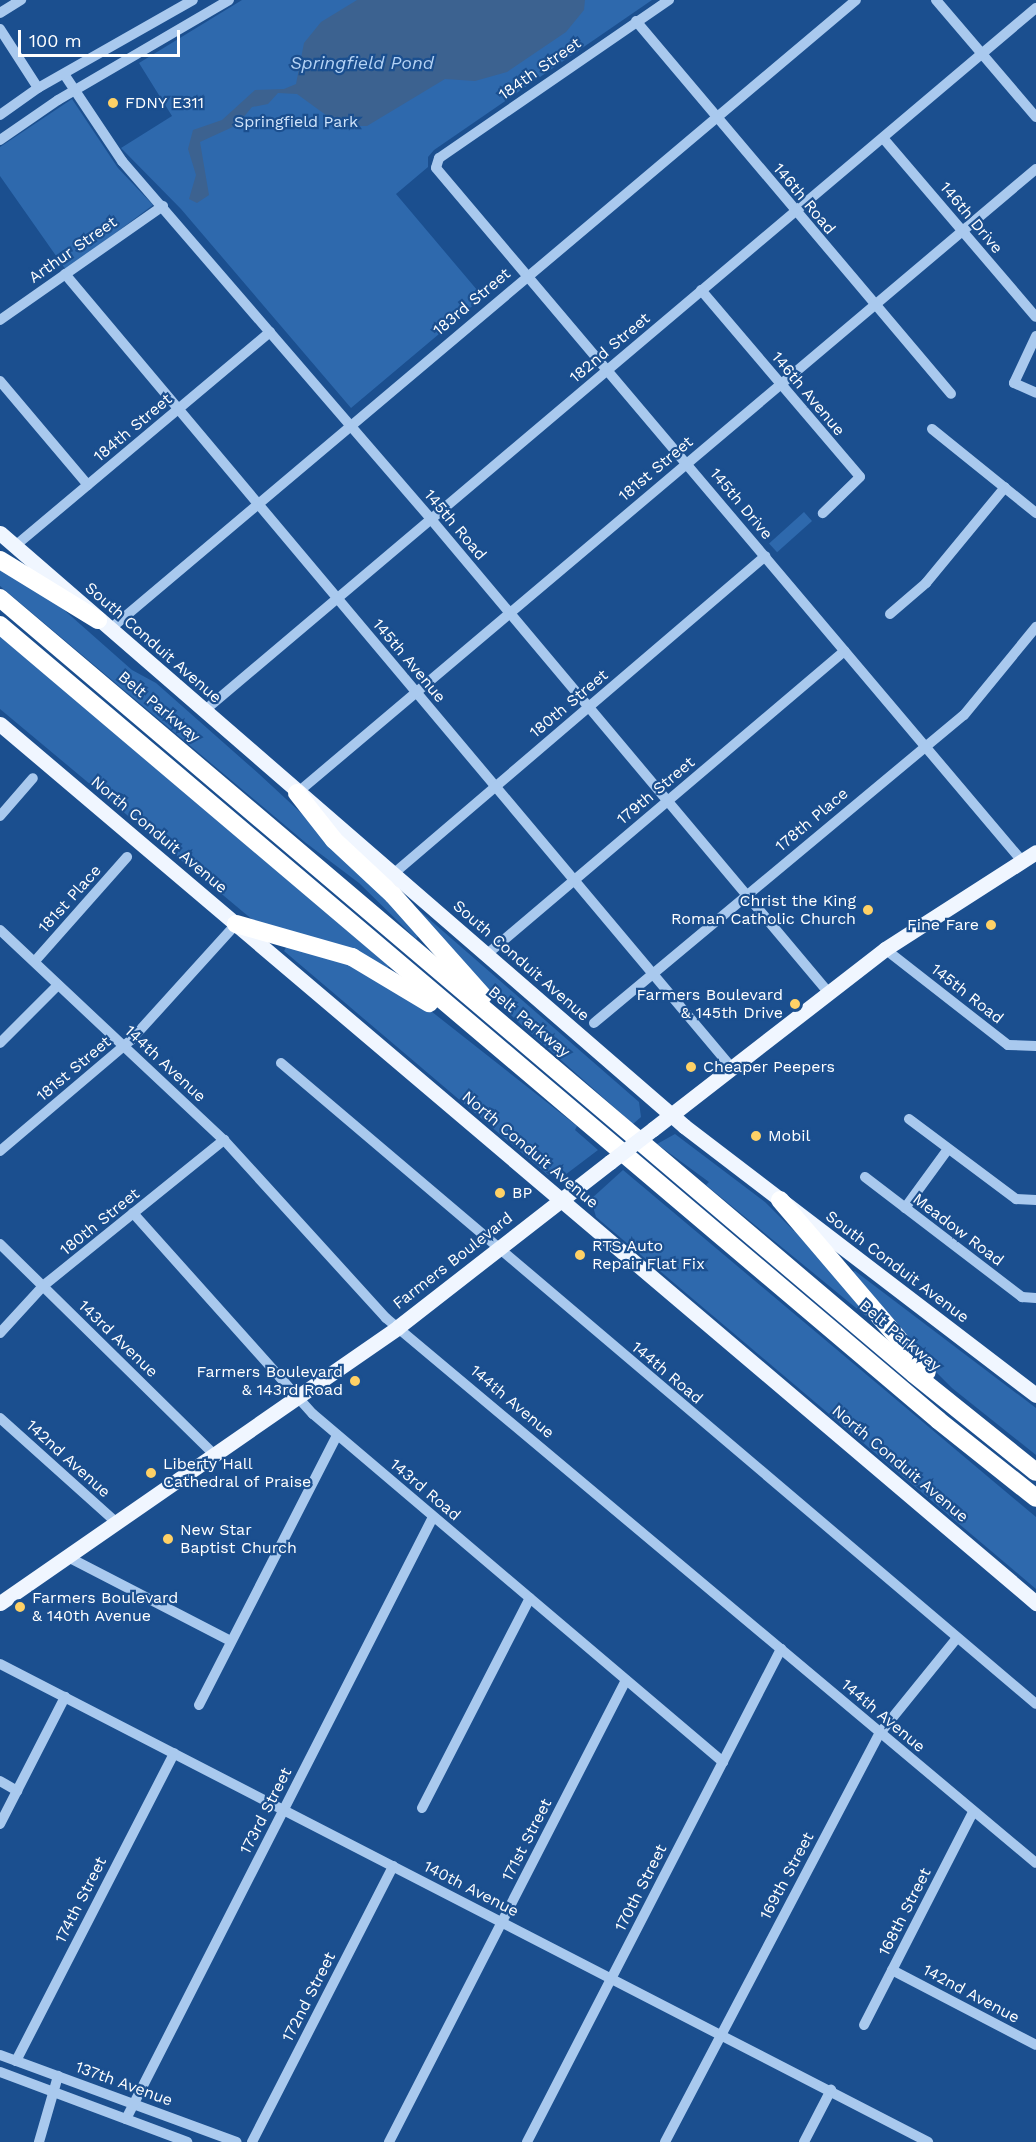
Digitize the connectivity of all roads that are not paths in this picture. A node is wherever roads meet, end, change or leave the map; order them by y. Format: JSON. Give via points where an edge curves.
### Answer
{"nodes":[{"id":1,"x":21,"y":0,"type":"edge"},
{"id":2,"x":193,"y":0,"type":"edge"},
{"id":3,"x":230,"y":0,"type":"edge"},
{"id":4,"x":669,"y":0,"type":"edge"},
{"id":5,"x":856,"y":0,"type":"edge"},
{"id":6,"x":936,"y":0,"type":"edge"},
{"id":7,"x":1036,"y":8,"type":"edge"},
{"id":8,"x":0,"y":13,"type":"edge"},
{"id":9,"x":636,"y":21,"type":"junction"},
{"id":10,"x":0,"y":29,"type":"edge"},
{"id":11,"x":982,"y":53,"type":"junction"},
{"id":12,"x":64,"y":74,"type":"junction"},
{"id":13,"x":38,"y":88,"type":"junction"},
{"id":14,"x":75,"y":91,"type":"junction"},
{"id":15,"x":0,"y":114,"type":"edge"},
{"id":16,"x":717,"y":117,"type":"junction"},
{"id":17,"x":1036,"y":117,"type":"edge"},
{"id":18,"x":883,"y":138,"type":"junction"},
{"id":19,"x":0,"y":140,"type":"edge"},
{"id":20,"x":436,"y":168,"type":"joint"},
{"id":21,"x":1036,"y":169,"type":"edge"},
{"id":22,"x":163,"y":206,"type":"junction"},
{"id":23,"x":795,"y":211,"type":"junction"},
{"id":24,"x":963,"y":232,"type":"junction"},
{"id":25,"x":65,"y":274,"type":"junction"},
{"id":26,"x":527,"y":275,"type":"junction"},
{"id":27,"x":701,"y":290,"type":"junction"},
{"id":28,"x":874,"y":305,"type":"junction"},
{"id":29,"x":1036,"y":317,"type":"edge"},
{"id":30,"x":0,"y":320,"type":"edge"},
{"id":31,"x":270,"y":332,"type":"junction"},
{"id":32,"x":1036,"y":336,"type":"edge"},
{"id":33,"x":607,"y":369,"type":"junction"},
{"id":34,"x":0,"y":381,"type":"edge"},
{"id":35,"x":780,"y":384,"type":"junction"},
{"id":36,"x":1036,"y":393,"type":"edge"},
{"id":37,"x":951,"y":394,"type":"dead end"},
{"id":38,"x":178,"y":410,"type":"junction"},
{"id":39,"x":351,"y":425,"type":"junction"},
{"id":40,"x":932,"y":429,"type":"dead end"},
{"id":41,"x":687,"y":463,"type":"junction"},
{"id":42,"x":88,"y":485,"type":"junction"},
{"id":43,"x":1005,"y":487,"type":"junction"},
{"id":44,"x":257,"y":504,"type":"junction"},
{"id":45,"x":823,"y":513,"type":"dead end"},
{"id":46,"x":1036,"y":513,"type":"edge"},
{"id":47,"x":430,"y":519,"type":"junction"},
{"id":48,"x":0,"y":533,"type":"edge"},
{"id":49,"x":15,"y":546,"type":"junction"},
{"id":50,"x":765,"y":556,"type":"junction"},
{"id":51,"x":0,"y":560,"type":"edge"},
{"id":52,"x":0,"y":598,"type":"edge"},
{"id":53,"x":337,"y":599,"type":"junction"},
{"id":54,"x":510,"y":612,"type":"junction"},
{"id":55,"x":890,"y":614,"type":"dead end"},
{"id":56,"x":0,"y":625,"type":"edge"},
{"id":57,"x":104,"y":625,"type":"junction"},
{"id":58,"x":1036,"y":627,"type":"edge"},
{"id":59,"x":845,"y":651,"type":"junction"},
{"id":60,"x":416,"y":692,"type":"junction"},
{"id":61,"x":588,"y":707,"type":"junction"},
{"id":62,"x":204,"y":711,"type":"junction"},
{"id":63,"x":0,"y":724,"type":"edge"},
{"id":64,"x":925,"y":746,"type":"junction"},
{"id":65,"x":33,"y":778,"type":"dead end"},
{"id":66,"x":495,"y":786,"type":"junction"},
{"id":67,"x":297,"y":793,"type":"junction"},
{"id":68,"x":668,"y":801,"type":"junction"},
{"id":69,"x":0,"y":816,"type":"edge"},
{"id":70,"x":1036,"y":852,"type":"edge"},
{"id":71,"x":128,"y":857,"type":"dead end"},
{"id":72,"x":1022,"y":861,"type":"junction"},
{"id":73,"x":393,"y":874,"type":"junction"},
{"id":74,"x":573,"y":880,"type":"junction"},
{"id":75,"x":746,"y":894,"type":"junction"},
{"id":76,"x":236,"y":924,"type":"junction"},
{"id":77,"x":0,"y":930,"type":"edge"},
{"id":78,"x":885,"y":949,"type":"junction"},
{"id":79,"x":486,"y":955,"type":"junction"},
{"id":80,"x":35,"y":961,"type":"junction"},
{"id":81,"x":653,"y":974,"type":"junction"},
{"id":82,"x":58,"y":985,"type":"junction"},
{"id":83,"x":828,"y":992,"type":"junction"},
{"id":84,"x":594,"y":1023,"type":"dead end"},
{"id":85,"x":0,"y":1043,"type":"edge"},
{"id":86,"x":1036,"y":1046,"type":"edge"},
{"id":87,"x":124,"y":1047,"type":"junction"},
{"id":88,"x":531,"y":1048,"type":"junction"},
{"id":89,"x":281,"y":1063,"type":"dead end"},
{"id":90,"x":731,"y":1067,"type":"junction"},
{"id":91,"x":535,"y":1079,"type":"junction"},
{"id":92,"x":672,"y":1115,"type":"junction"},
{"id":93,"x":909,"y":1119,"type":"dead end"},
{"id":94,"x":224,"y":1140,"type":"junction"},
{"id":95,"x":948,"y":1149,"type":"junction"},
{"id":96,"x":0,"y":1151,"type":"edge"},
{"id":97,"x":865,"y":1177,"type":"dead end"},
{"id":98,"x":561,"y":1200,"type":"junction"},
{"id":99,"x":780,"y":1200,"type":"junction"},
{"id":100,"x":1036,"y":1200,"type":"edge"},
{"id":101,"x":905,"y":1208,"type":"junction"},
{"id":102,"x":134,"y":1213,"type":"junction"},
{"id":103,"x":0,"y":1244,"type":"edge"},
{"id":104,"x":497,"y":1249,"type":"junction"},
{"id":105,"x":43,"y":1286,"type":"junction"},
{"id":106,"x":1036,"y":1298,"type":"edge"},
{"id":107,"x":398,"y":1327,"type":"junction"},
{"id":108,"x":0,"y":1333,"type":"edge"},
{"id":109,"x":1036,"y":1395,"type":"edge"},
{"id":110,"x":299,"y":1397,"type":"junction"},
{"id":111,"x":0,"y":1418,"type":"edge"},
{"id":112,"x":977,"y":1426,"type":"junction"},
{"id":113,"x":337,"y":1435,"type":"junction"},
{"id":114,"x":215,"y":1455,"type":"junction"},
{"id":115,"x":1036,"y":1472,"type":"edge"},
{"id":116,"x":1036,"y":1498,"type":"edge"},
{"id":117,"x":433,"y":1517,"type":"junction"},
{"id":118,"x":117,"y":1523,"type":"junction"},
{"id":119,"x":68,"y":1557,"type":"junction"},
{"id":120,"x":530,"y":1598,"type":"junction"},
{"id":121,"x":0,"y":1603,"type":"edge"},
{"id":122,"x":1036,"y":1603,"type":"edge"},
{"id":123,"x":957,"y":1638,"type":"junction"},
{"id":124,"x":231,"y":1641,"type":"junction"},
{"id":125,"x":781,"y":1649,"type":"junction"},
{"id":126,"x":0,"y":1664,"type":"edge"},
{"id":127,"x":626,"y":1680,"type":"junction"},
{"id":128,"x":65,"y":1697,"type":"junction"},
{"id":129,"x":1036,"y":1704,"type":"edge"},
{"id":130,"x":199,"y":1705,"type":"dead end"},
{"id":131,"x":880,"y":1733,"type":"junction"},
{"id":132,"x":174,"y":1753,"type":"junction"},
{"id":133,"x":723,"y":1762,"type":"junction"},
{"id":134,"x":0,"y":1781,"type":"edge"},
{"id":135,"x":17,"y":1791,"type":"junction"},
{"id":136,"x":422,"y":1808,"type":"dead end"},
{"id":137,"x":284,"y":1809,"type":"junction"},
{"id":138,"x":973,"y":1812,"type":"junction"},
{"id":139,"x":0,"y":1824,"type":"edge"},
{"id":140,"x":1036,"y":1863,"type":"edge"},
{"id":141,"x":393,"y":1866,"type":"junction"},
{"id":142,"x":502,"y":1922,"type":"junction"},
{"id":143,"x":892,"y":1970,"type":"junction"},
{"id":144,"x":612,"y":1977,"type":"junction"},
{"id":145,"x":864,"y":2025,"type":"dead end"},
{"id":146,"x":721,"y":2034,"type":"junction"},
{"id":147,"x":1036,"y":2045,"type":"edge"},
{"id":148,"x":0,"y":2055,"type":"edge"},
{"id":149,"x":16,"y":2061,"type":"junction"},
{"id":150,"x":0,"y":2072,"type":"edge"},
{"id":151,"x":58,"y":2076,"type":"junction"},
{"id":152,"x":831,"y":2090,"type":"junction"},
{"id":153,"x":53,"y":2092,"type":"junction"},
{"id":154,"x":132,"y":2103,"type":"junction"},
{"id":155,"x":126,"y":2119,"type":"junction"},
{"id":156,"x":178,"y":2120,"type":"junction"},
{"id":157,"x":172,"y":2139,"type":"edge"},
{"id":158,"x":39,"y":2142,"type":"edge"},
{"id":159,"x":187,"y":2142,"type":"edge"},
{"id":160,"x":237,"y":2142,"type":"edge"},
{"id":161,"x":252,"y":2142,"type":"edge"},
{"id":162,"x":389,"y":2142,"type":"edge"},
{"id":163,"x":527,"y":2142,"type":"edge"},
{"id":164,"x":665,"y":2142,"type":"edge"},
{"id":165,"x":804,"y":2142,"type":"edge"},
{"id":166,"x":928,"y":2142,"type":"edge"}],
"edges":[{"from":1,"to":8,"type":"street"},
{"from":2,"to":12,"type":"street"},
{"from":3,"to":14,"type":"street"},
{"from":4,"to":9,"type":"street","name":"184th Street"},
{"from":5,"to":16,"type":"street","name":"183rd Street"},
{"from":6,"to":11,"type":"street"},
{"from":7,"to":11,"type":"street","name":"182nd Street"},
{"from":9,"to":16,"type":"street","name":"146th Road"},
{"from":9,"to":20,"type":"street","name":"184th Street","via":[[439,158]]},
{"from":10,"to":13,"type":"street"},
{"from":11,"to":17,"type":"street"},
{"from":11,"to":18,"type":"street","name":"182nd Street"},
{"from":12,"to":13,"type":"street"},
{"from":12,"to":14,"type":"street","name":"145th Road"},
{"from":13,"to":15,"type":"street"},
{"from":14,"to":19,"type":"street"},
{"from":14,"to":22,"type":"street","name":"145th Road","via":[[122,161]]},
{"from":16,"to":23,"type":"street","name":"146th Road"},
{"from":16,"to":26,"type":"street","name":"183rd Street"},
{"from":18,"to":23,"type":"street","name":"182nd Street"},
{"from":18,"to":24,"type":"street","name":"146th Drive"},
{"from":20,"to":26,"type":"street","name":"145th Drive"},
{"from":21,"to":24,"type":"street","name":"181st Street"},
{"from":22,"to":25,"type":"street","name":"Arthur Street"},
{"from":22,"to":31,"type":"street","name":"145th Road"},
{"from":23,"to":27,"type":"street","name":"182nd Street"},
{"from":23,"to":28,"type":"street","name":"146th Road"},
{"from":24,"to":28,"type":"street","name":"181st Street"},
{"from":24,"to":29,"type":"street","name":"146th Drive"},
{"from":25,"to":30,"type":"street","name":"Arthur Street"},
{"from":25,"to":38,"type":"street","name":"145th Avenue"},
{"from":26,"to":33,"type":"street","name":"145th Drive"},
{"from":26,"to":39,"type":"street","name":"183rd Street"},
{"from":27,"to":33,"type":"street","name":"182nd Street"},
{"from":27,"to":35,"type":"street","name":"146th Avenue"},
{"from":28,"to":35,"type":"street","name":"181st Street"},
{"from":28,"to":37,"type":"street","name":"146th Road"},
{"from":31,"to":38,"type":"street","name":"184th Street"},
{"from":31,"to":39,"type":"street","name":"145th Road"},
{"from":32,"to":36,"type":"street","via":[[1014,382]]},
{"from":33,"to":41,"type":"street","name":"145th Drive"},
{"from":33,"to":47,"type":"street","name":"182nd Street"},
{"from":34,"to":42,"type":"street"},
{"from":35,"to":41,"type":"street","name":"181st Street"},
{"from":35,"to":45,"type":"street","name":"146th Avenue","via":[[860,477]]},
{"from":38,"to":42,"type":"street","name":"184th Street"},
{"from":38,"to":44,"type":"street","name":"145th Avenue"},
{"from":39,"to":44,"type":"street","name":"183rd Street"},
{"from":39,"to":47,"type":"street","name":"145th Road"},
{"from":40,"to":43,"type":"street"},
{"from":41,"to":50,"type":"street","name":"145th Drive"},
{"from":41,"to":54,"type":"street","name":"181st Street"},
{"from":42,"to":49,"type":"street","name":"184th Street"},
{"from":43,"to":46,"type":"street"},
{"from":43,"to":55,"type":"street","via":[[926,582]]},
{"from":44,"to":53,"type":"street","name":"145th Avenue"},
{"from":44,"to":57,"type":"street","name":"183rd Street"},
{"from":47,"to":53,"type":"street","name":"182nd Street"},
{"from":47,"to":54,"type":"street","name":"145th Road"},
{"from":48,"to":49,"type":"main road","name":"South Conduit Avenue"},
{"from":49,"to":57,"type":"main road","name":"South Conduit Avenue"},
{"from":50,"to":59,"type":"street","name":"145th Drive"},
{"from":50,"to":61,"type":"street","name":"180th Street"},
{"from":51,"to":57,"type":"highway"},
{"from":52,"to":88,"type":"highway","name":"Belt Parkway"},
{"from":53,"to":60,"type":"street","name":"145th Avenue"},
{"from":53,"to":62,"type":"street","name":"182nd Street"},
{"from":54,"to":60,"type":"street","name":"181st Street"},
{"from":54,"to":61,"type":"street","name":"145th Road"},
{"from":56,"to":91,"type":"highway"},
{"from":57,"to":62,"type":"main road","name":"South Conduit Avenue"},
{"from":58,"to":64,"type":"street","name":"178th Place","via":[[964,715]]},
{"from":59,"to":64,"type":"street","name":"145th Drive"},
{"from":59,"to":68,"type":"street","name":"179th Street"},
{"from":60,"to":66,"type":"street","name":"145th Avenue"},
{"from":60,"to":67,"type":"street","name":"181st Street"},
{"from":61,"to":66,"type":"street","name":"180th Street"},
{"from":61,"to":68,"type":"street","name":"145th Road"},
{"from":62,"to":67,"type":"main road","name":"South Conduit Avenue"},
{"from":63,"to":76,"type":"main road","name":"North Conduit Avenue"},
{"from":64,"to":72,"type":"street","name":"145th Drive"},
{"from":64,"to":75,"type":"street","name":"178th Place"},
{"from":65,"to":69,"type":"street"},
{"from":66,"to":73,"type":"street","name":"180th Street"},
{"from":66,"to":74,"type":"street","name":"145th Avenue"},
{"from":67,"to":73,"type":"main road","name":"South Conduit Avenue"},
{"from":67,"to":88,"type":"highway","via":[[334,840],[393,895]]},
{"from":68,"to":74,"type":"street","name":"179th Street"},
{"from":68,"to":75,"type":"street","name":"145th Road"},
{"from":70,"to":72,"type":"main road","name":"Farmers Boulevard"},
{"from":71,"to":80,"type":"street","name":"181st Place"},
{"from":72,"to":78,"type":"main road","name":"Farmers Boulevard"},
{"from":73,"to":79,"type":"main road","name":"South Conduit Avenue"},
{"from":74,"to":79,"type":"street","name":"179th Street"},
{"from":74,"to":81,"type":"street","name":"145th Avenue"},
{"from":75,"to":81,"type":"street","name":"178th Place"},
{"from":75,"to":83,"type":"street","name":"145th Road"},
{"from":76,"to":87,"type":"street","name":"181st Street"},
{"from":76,"to":91,"type":"highway","via":[[340,953],[375,967]]},
{"from":76,"to":98,"type":"main road","name":"North Conduit Avenue"},
{"from":77,"to":80,"type":"street","name":"144th Avenue"},
{"from":78,"to":83,"type":"main road","name":"Farmers Boulevard"},
{"from":78,"to":86,"type":"street","name":"145th Road","via":[[1008,1045]]},
{"from":79,"to":92,"type":"main road","name":"South Conduit Avenue"},
{"from":80,"to":82,"type":"street","name":"144th Avenue"},
{"from":81,"to":84,"type":"street","name":"178th Place"},
{"from":81,"to":90,"type":"street","name":"145th Avenue"},
{"from":82,"to":85,"type":"street"},
{"from":82,"to":87,"type":"street","name":"144th Avenue"},
{"from":83,"to":90,"type":"main road","name":"Farmers Boulevard"},
{"from":87,"to":94,"type":"street","name":"144th Avenue"},
{"from":87,"to":96,"type":"street","name":"181st Street"},
{"from":88,"to":112,"type":"highway","name":"Belt Parkway"},
{"from":89,"to":104,"type":"street","name":"144th Road"},
{"from":90,"to":92,"type":"main road","name":"Farmers Boulevard"},
{"from":91,"to":116,"type":"highway","via":[[938,1420]]},
{"from":92,"to":98,"type":"main road","name":"Farmers Boulevard","bridge":true},
{"from":92,"to":99,"type":"main road","name":"South Conduit Avenue"},
{"from":93,"to":95,"type":"street"},
{"from":94,"to":102,"type":"street","name":"180th Street"},
{"from":94,"to":107,"type":"street","name":"144th Avenue"},
{"from":95,"to":100,"type":"street","via":[[1016,1199]]},
{"from":95,"to":101,"type":"street"},
{"from":97,"to":101,"type":"street","name":"Meadow Road"},
{"from":98,"to":104,"type":"main road","name":"Farmers Boulevard"},
{"from":98,"to":122,"type":"main road","name":"North Conduit Avenue"},
{"from":99,"to":109,"type":"main road","name":"South Conduit Avenue"},
{"from":99,"to":112,"type":"highway"},
{"from":101,"to":106,"type":"street","name":"Meadow Road","via":[[1022,1298]]},
{"from":102,"to":105,"type":"street","name":"180th Street"},
{"from":102,"to":110,"type":"street","name":"143rd Road"},
{"from":103,"to":105,"type":"street","name":"143rd Avenue"},
{"from":104,"to":107,"type":"main road","name":"Farmers Boulevard"},
{"from":104,"to":123,"type":"street","name":"144th Road"},
{"from":105,"to":108,"type":"street","name":"180th Street"},
{"from":105,"to":114,"type":"street","name":"143rd Avenue"},
{"from":107,"to":110,"type":"main road","name":"Farmers Boulevard"},
{"from":107,"to":125,"type":"street","name":"144th Avenue"},
{"from":110,"to":113,"type":"street","name":"143rd Road"},
{"from":110,"to":114,"type":"main road","name":"Farmers Boulevard"},
{"from":111,"to":118,"type":"street","name":"142nd Avenue"},
{"from":112,"to":115,"type":"highway","name":"Belt Parkway"},
{"from":113,"to":117,"type":"street","name":"143rd Road"},
{"from":113,"to":124,"type":"street"},
{"from":114,"to":118,"type":"main road","name":"Farmers Boulevard"},
{"from":117,"to":120,"type":"street","name":"143rd Road"},
{"from":117,"to":137,"type":"street","name":"173rd Street"},
{"from":118,"to":119,"type":"main road","name":"Farmers Boulevard"},
{"from":119,"to":121,"type":"main road","name":"Farmers Boulevard"},
{"from":119,"to":124,"type":"street"},
{"from":120,"to":127,"type":"street","name":"143rd Road"},
{"from":120,"to":136,"type":"street"},
{"from":123,"to":129,"type":"street","name":"144th Road"},
{"from":123,"to":131,"type":"street","name":"169th Street"},
{"from":124,"to":130,"type":"street"},
{"from":125,"to":131,"type":"street","name":"144th Avenue"},
{"from":125,"to":133,"type":"street","name":"170th Street"},
{"from":126,"to":128,"type":"street","name":"140th Avenue"},
{"from":127,"to":133,"type":"street","name":"143rd Road"},
{"from":127,"to":142,"type":"street","name":"171st Street"},
{"from":128,"to":132,"type":"street","name":"140th Avenue"},
{"from":128,"to":135,"type":"street"},
{"from":131,"to":138,"type":"street","name":"144th Avenue"},
{"from":131,"to":146,"type":"street","name":"169th Street"},
{"from":132,"to":137,"type":"street","name":"140th Avenue"},
{"from":132,"to":149,"type":"street","name":"174th Street"},
{"from":133,"to":144,"type":"street","name":"170th Street"},
{"from":134,"to":135,"type":"street"},
{"from":135,"to":139,"type":"street"},
{"from":137,"to":141,"type":"street","name":"140th Avenue"},
{"from":137,"to":154,"type":"street","name":"173rd Street"},
{"from":138,"to":140,"type":"street","name":"144th Avenue"},
{"from":138,"to":143,"type":"street","name":"168th Street"},
{"from":141,"to":142,"type":"street","name":"140th Avenue"},
{"from":141,"to":161,"type":"street","name":"172nd Street"},
{"from":142,"to":144,"type":"street","name":"140th Avenue"},
{"from":142,"to":162,"type":"street","name":"171st Street"},
{"from":143,"to":145,"type":"street","name":"168th Street"},
{"from":143,"to":147,"type":"street","name":"142nd Avenue"},
{"from":144,"to":146,"type":"street","name":"140th Avenue"},
{"from":144,"to":163,"type":"street","name":"170th Street"},
{"from":146,"to":152,"type":"street","name":"140th Avenue"},
{"from":146,"to":164,"type":"street","name":"169th Street"},
{"from":148,"to":149,"type":"street","name":"137th Avenue"},
{"from":149,"to":151,"type":"street","name":"137th Avenue"},
{"from":150,"to":153,"type":"street","name":"137th Avenue"},
{"from":151,"to":153,"type":"street"},
{"from":151,"to":154,"type":"street","name":"137th Avenue"},
{"from":152,"to":165,"type":"street"},
{"from":152,"to":166,"type":"street","name":"140th Avenue"},
{"from":153,"to":155,"type":"street","name":"137th Avenue"},
{"from":153,"to":158,"type":"street"},
{"from":154,"to":155,"type":"street","name":"173rd Street"},
{"from":154,"to":156,"type":"street","name":"137th Avenue"},
{"from":155,"to":157,"type":"street","name":"137th Avenue"},
{"from":156,"to":157,"type":"street"},
{"from":156,"to":160,"type":"street","name":"137th Avenue"},
{"from":157,"to":159,"type":"street","name":"137th Avenue"}]}
